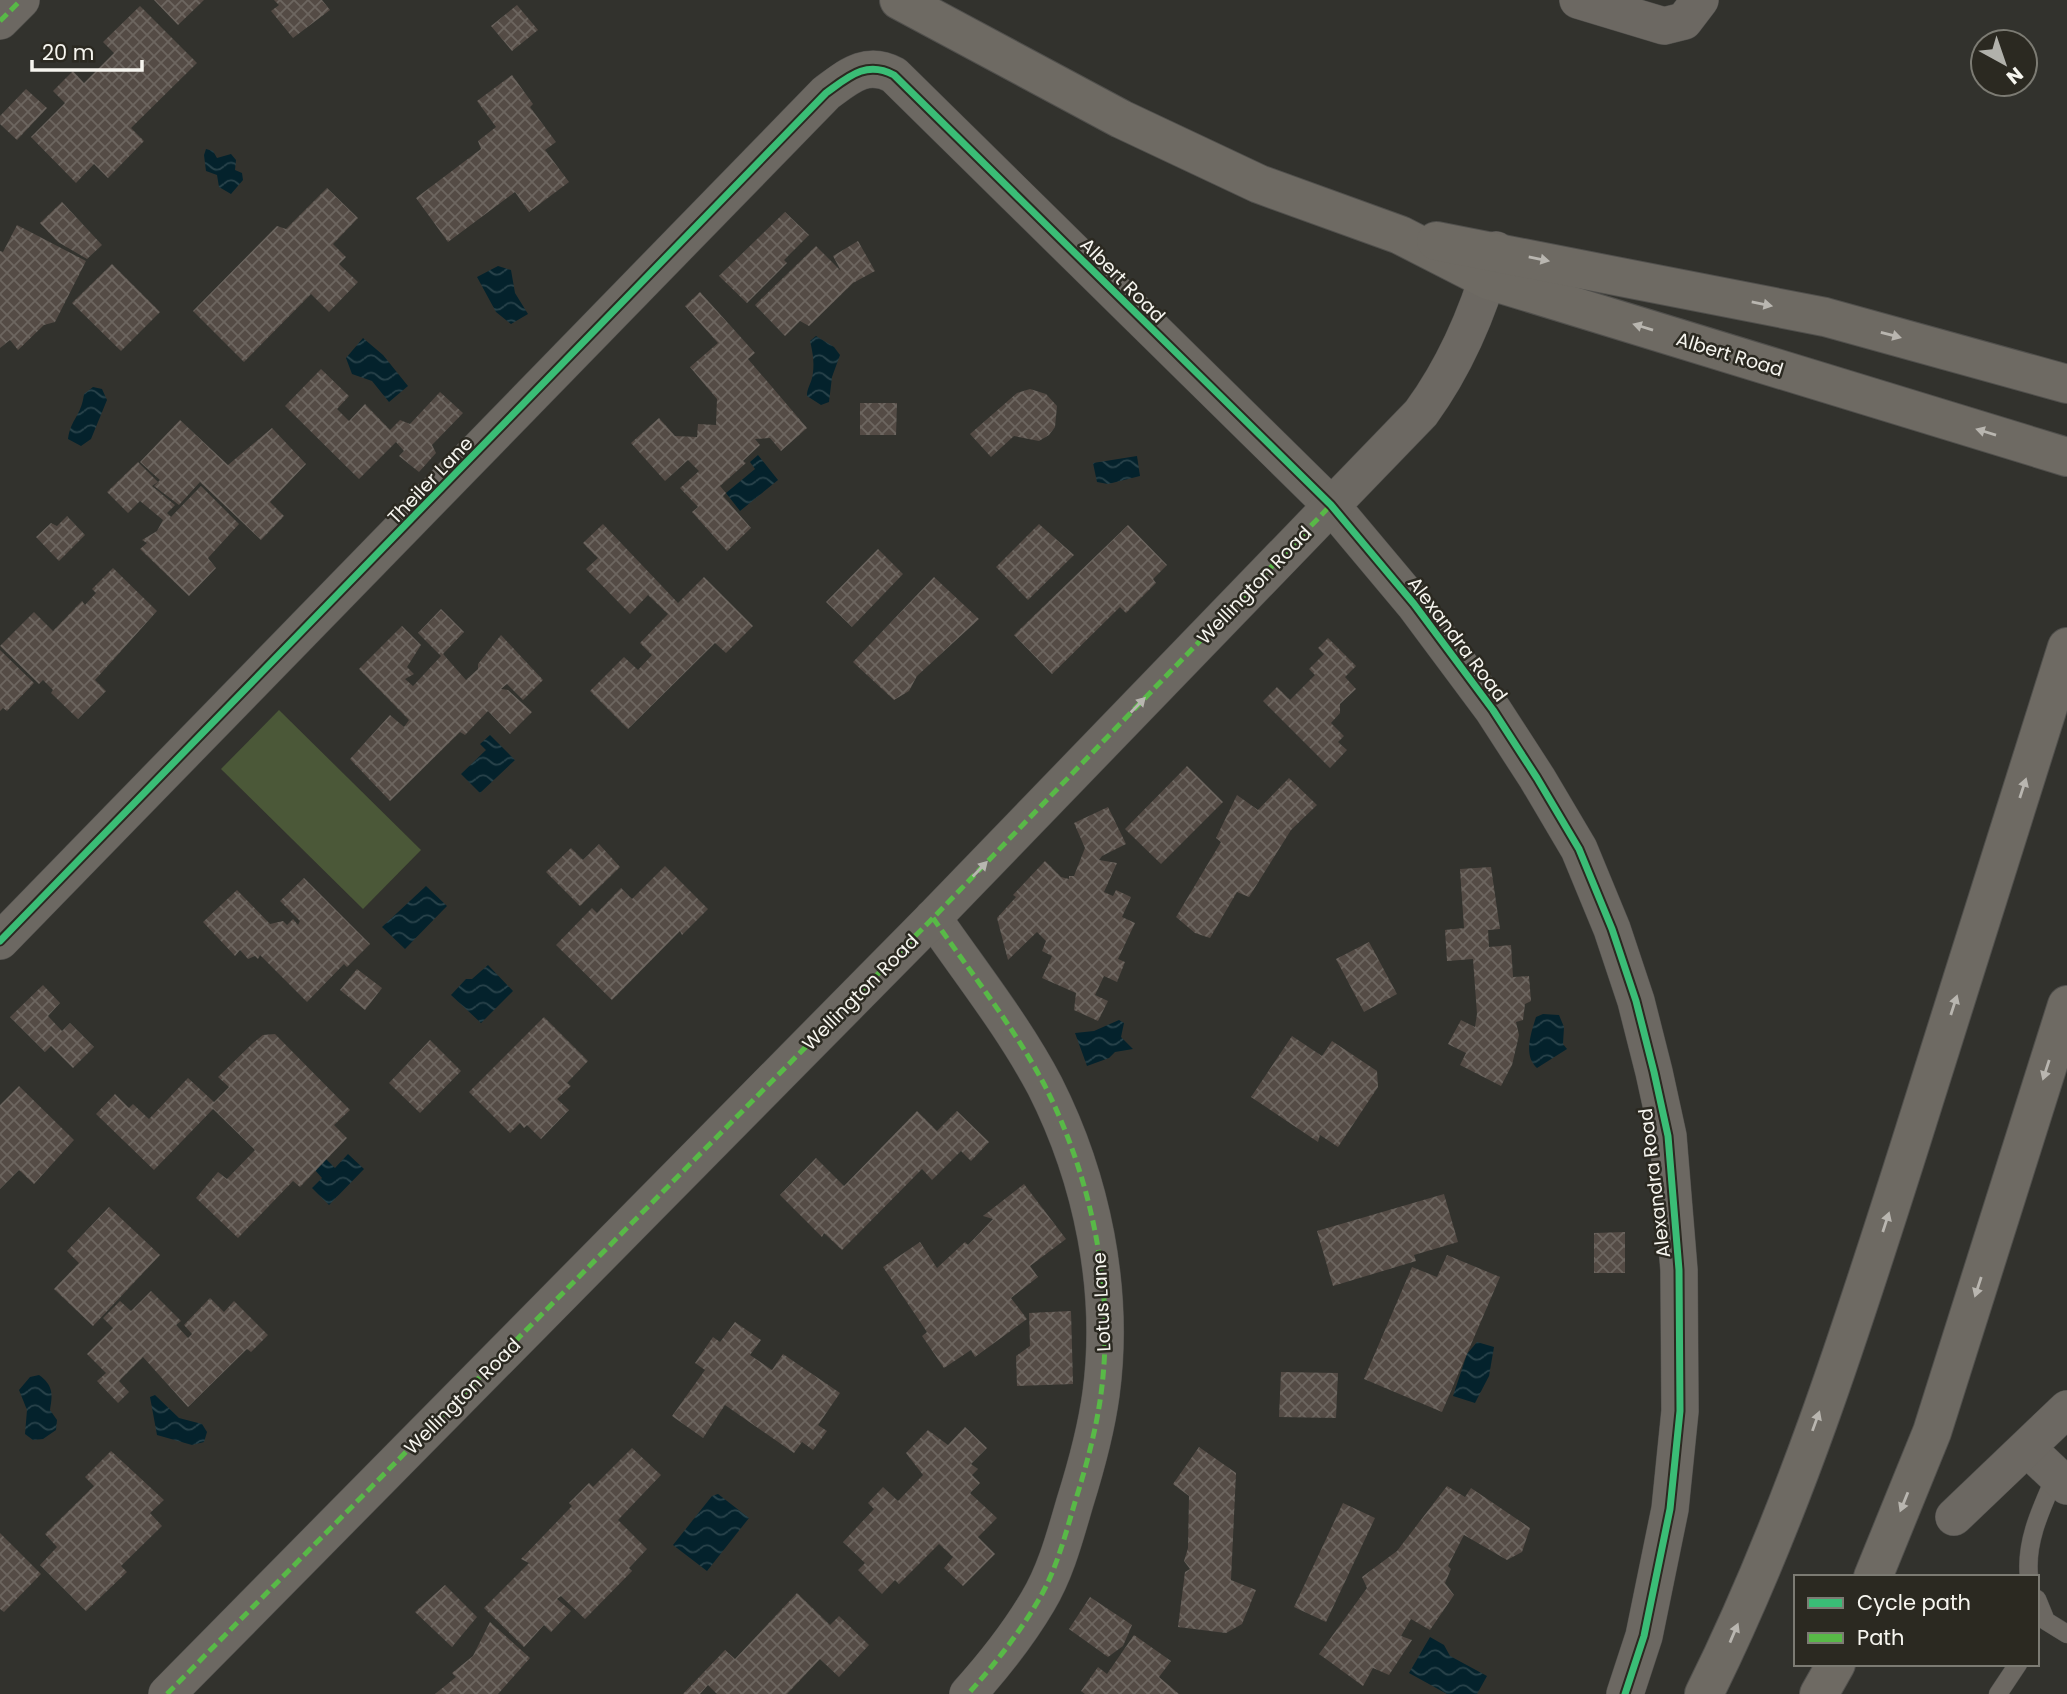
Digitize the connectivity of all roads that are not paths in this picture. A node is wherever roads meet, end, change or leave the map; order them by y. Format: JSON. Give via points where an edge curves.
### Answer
{"nodes":[{"id":1,"x":21,"y":0,"type":"edge"},
{"id":2,"x":898,"y":0,"type":"edge"},
{"id":3,"x":1578,"y":0,"type":"edge"},
{"id":4,"x":1700,"y":0,"type":"edge"},
{"id":5,"x":0,"y":21,"type":"edge"},
{"id":6,"x":894,"y":75,"type":"joint"},
{"id":7,"x":1492,"y":265,"type":"junction"},
{"id":8,"x":2067,"y":384,"type":"edge"},
{"id":9,"x":2067,"y":457,"type":"edge"},
{"id":10,"x":1331,"y":505,"type":"junction"},
{"id":11,"x":2067,"y":647,"type":"edge"},
{"id":12,"x":933,"y":918,"type":"junction"},
{"id":13,"x":0,"y":941,"type":"edge"},
{"id":14,"x":2067,"y":1005,"type":"edge"},
{"id":15,"x":2067,"y":1409,"type":"edge"},
{"id":16,"x":2028,"y":1448,"type":"junction"},
{"id":17,"x":2061,"y":1480,"type":"edge"},
{"id":18,"x":1954,"y":1517,"type":"dead end"},
{"id":19,"x":1874,"y":1575,"type":"edge"},
{"id":20,"x":2029,"y":1575,"type":"edge"},
{"id":21,"x":2039,"y":1611,"type":"edge"},
{"id":22,"x":2042,"y":1628,"type":"edge"},
{"id":23,"x":2067,"y":1634,"type":"edge"},
{"id":24,"x":1835,"y":1666,"type":"edge"},
{"id":25,"x":2017,"y":1666,"type":"edge"},
{"id":26,"x":167,"y":1694,"type":"edge"},
{"id":27,"x":968,"y":1694,"type":"edge"},
{"id":28,"x":1625,"y":1694,"type":"edge"},
{"id":29,"x":1704,"y":1694,"type":"edge"},
{"id":30,"x":1819,"y":1694,"type":"edge"},
{"id":31,"x":1998,"y":1694,"type":"edge"}],
"edges":[{"from":1,"to":5,"type":"street"},
{"from":2,"to":7,"type":"street","name":"Albert Road","via":[[1121,119],[1259,184]]},
{"from":3,"to":4,"type":"street","via":[[1664,26],[1684,21]]},
{"from":6,"to":10,"type":"street","name":"Albert Road"},
{"from":6,"to":13,"type":"street","name":"Theiler Lane","via":[[881,69],[861,70],[826,93]]},
{"from":7,"to":8,"type":"street","name":"Albert Road","one_way":true,"via":[[1825,317]]},
{"from":9,"to":7,"type":"street","name":"Albert Road","one_way":true},
{"from":7,"to":10,"type":"street","name":"Wellington Road","via":[[1464,340],[1435,394]]},
{"from":12,"to":10,"type":"street","name":"Wellington Road","one_way":true},
{"from":10,"to":28,"type":"street","name":"Alexandra Road","via":[[1415,604],[1538,778],[1578,849],[1612,929],[1654,1072],[1668,1136],[1679,1270],[1680,1411],[1670,1509],[1644,1636]]},
{"from":29,"to":11,"type":"street","one_way":true,"via":[[1733,1636],[1865,1287]]},
{"from":12,"to":26,"type":"street","name":"Wellington Road"},
{"from":12,"to":27,"type":"street","name":"Lotus Lane","via":[[1005,1020],[1044,1086],[1083,1182],[1097,1232],[1103,1306],[1105,1353],[1090,1454],[1053,1571],[995,1664]]},
{"from":14,"to":19,"type":"street","one_way":true,"via":[[1932,1432]]},
{"from":15,"to":16,"type":"street"},
{"from":16,"to":17,"type":"street"},
{"from":16,"to":18,"type":"street"},
{"from":17,"to":20,"type":"lane","via":[[2038,1518],[2028,1555]]},
{"from":21,"to":22,"type":"lane"},
{"from":22,"to":23,"type":"lane"},
{"from":24,"to":30,"type":"street"},
{"from":25,"to":31,"type":"lane"}]}
